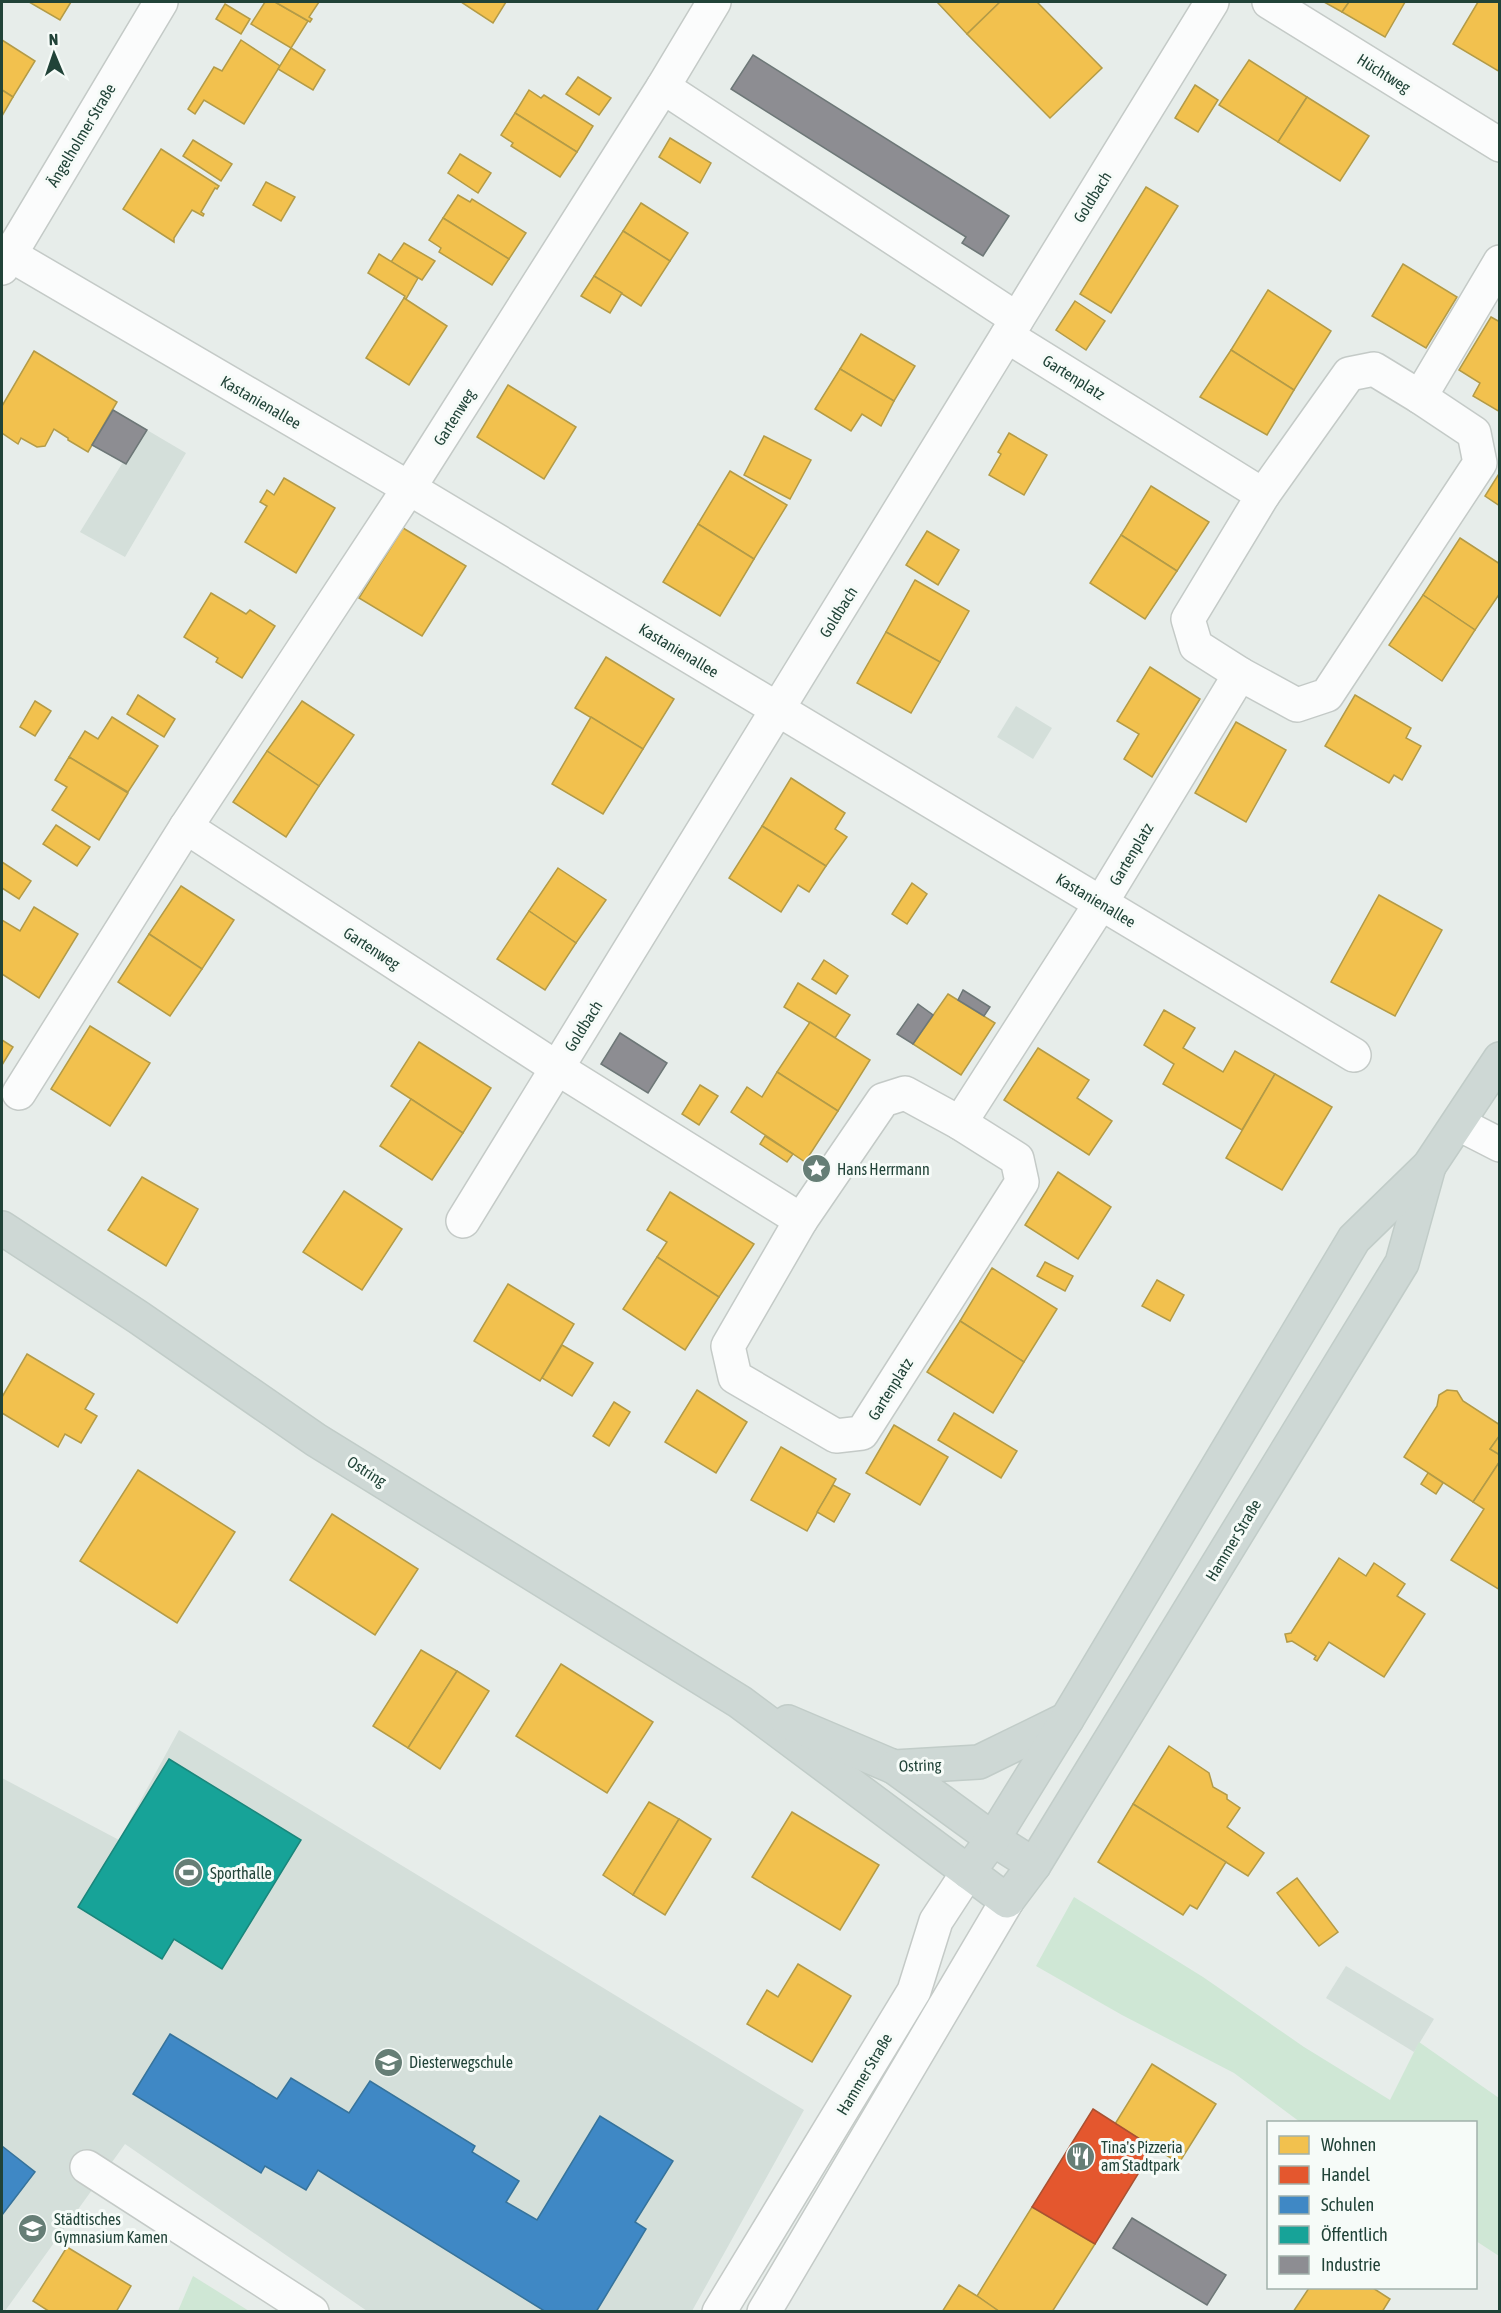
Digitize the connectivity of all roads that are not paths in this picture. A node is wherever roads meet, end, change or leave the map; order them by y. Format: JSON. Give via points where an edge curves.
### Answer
{"nodes":[{"id":1,"x":161,"y":2,"type":"edge"},
{"id":2,"x":714,"y":2,"type":"edge"},
{"id":3,"x":1212,"y":2,"type":"edge"},
{"id":4,"x":1269,"y":2,"type":"edge"},
{"id":5,"x":663,"y":87,"type":"junction"},
{"id":6,"x":1500,"y":145,"type":"edge"},
{"id":7,"x":4,"y":258,"type":"edge"},
{"id":8,"x":1500,"y":261,"type":"edge"},
{"id":9,"x":1012,"y":327,"type":"junction"},
{"id":10,"x":1420,"y":397,"type":"junction"},
{"id":11,"x":409,"y":488,"type":"junction"},
{"id":12,"x":1263,"y":495,"type":"junction"},
{"id":13,"x":1240,"y":674,"type":"junction"},
{"id":14,"x":778,"y":709,"type":"junction"},
{"id":15,"x":186,"y":827,"type":"junction"},
{"id":16,"x":1101,"y":903,"type":"junction"},
{"id":17,"x":1354,"y":1055,"type":"dead end"},
{"id":18,"x":1500,"y":1059,"type":"edge"},
{"id":19,"x":557,"y":1068,"type":"junction"},
{"id":20,"x":19,"y":1093,"type":"dead end"},
{"id":21,"x":960,"y":1123,"type":"junction"},
{"id":22,"x":1459,"y":1124,"type":"junction"},
{"id":23,"x":1500,"y":1146,"type":"edge"},
{"id":24,"x":1429,"y":1166,"type":"junction"},
{"id":25,"x":801,"y":1220,"type":"junction"},
{"id":26,"x":463,"y":1221,"type":"dead end"},
{"id":27,"x":2,"y":1228,"type":"edge"},
{"id":28,"x":740,"y":1702,"type":"junction"},
{"id":29,"x":1067,"y":1719,"type":"junction"},
{"id":30,"x":894,"y":1767,"type":"junction"},
{"id":31,"x":993,"y":1839,"type":"junction"},
{"id":32,"x":1034,"y":1865,"type":"junction"},
{"id":33,"x":968,"y":1872,"type":"junction"},
{"id":34,"x":1007,"y":1901,"type":"junction"},
{"id":35,"x":87,"y":2167,"type":"dead end"},
{"id":36,"x":312,"y":2312,"type":"edge"},
{"id":37,"x":719,"y":2312,"type":"edge"},
{"id":38,"x":764,"y":2312,"type":"edge"}],
"edges":[{"from":1,"to":7,"type":"street","name":"Ängelholmer Straße"},
{"from":2,"to":5,"type":"street","name":"Gartenweg"},
{"from":3,"to":9,"type":"street","name":"Goldbach"},
{"from":4,"to":6,"type":"street","name":"Hüchtweg"},
{"from":5,"to":9,"type":"street","name":"Gartenplatz"},
{"from":5,"to":11,"type":"street","name":"Gartenweg"},
{"from":7,"to":11,"type":"street","name":"Kastanienallee"},
{"from":8,"to":10,"type":"street"},
{"from":9,"to":12,"type":"street","name":"Gartenplatz"},
{"from":9,"to":14,"type":"street","name":"Goldbach"},
{"from":10,"to":12,"type":"street","via":[[1374,369],[1349,374]]},
{"from":10,"to":13,"type":"street","via":[[1474,433],[1480,463],[1327,695],[1297,705]]},
{"from":11,"to":14,"type":"street","name":"Kastanienallee"},
{"from":11,"to":15,"type":"street","name":"Gartenweg"},
{"from":12,"to":13,"type":"street","via":[[1188,619],[1196,646]]},
{"from":13,"to":16,"type":"street","name":"Gartenplatz"},
{"from":14,"to":16,"type":"street","name":"Kastanienallee"},
{"from":14,"to":19,"type":"street","name":"Goldbach"},
{"from":15,"to":19,"type":"street","name":"Gartenweg"},
{"from":15,"to":20,"type":"street","name":"Gartenweg"},
{"from":16,"to":17,"type":"street","name":"Kastanienallee"},
{"from":16,"to":21,"type":"street","name":"Gartenplatz"},
{"from":18,"to":22,"type":"main road","name":"Hammer Straße"},
{"from":19,"to":25,"type":"street"},
{"from":19,"to":26,"type":"street","name":"Goldbach"},
{"from":21,"to":25,"type":"street","name":"Gartenplatz","via":[[904,1093],[883,1100]]},
{"from":21,"to":25,"type":"street","name":"Gartenplatz","via":[[1017,1159],[1022,1182],[862,1433],[836,1436],[735,1377],[728,1346]]},
{"from":22,"to":23,"type":"street"},
{"from":22,"to":24,"type":"main road","name":"Hammer Straße"},
{"from":24,"to":29,"type":"main road","name":"Hammer Straße","via":[[1354,1239]]},
{"from":24,"to":32,"type":"main road","name":"Hammer Straße","via":[[1402,1263]]},
{"from":27,"to":28,"type":"main road","name":"Ostring","via":[[316,1440]]},
{"from":28,"to":30,"type":"main road","name":"Ostring"},
{"from":28,"to":33,"type":"main road","name":"Ostring"},
{"from":29,"to":30,"type":"main road","name":"Ostring","via":[[979,1762]]},
{"from":29,"to":31,"type":"main road","name":"Hammer Straße"},
{"from":30,"to":31,"type":"main road"},
{"from":31,"to":32,"type":"main road"},
{"from":31,"to":33,"type":"main road","name":"Hammer Straße"},
{"from":32,"to":34,"type":"main road","name":"Hammer Straße"},
{"from":33,"to":34,"type":"main road"},
{"from":33,"to":37,"type":"street","name":"Hammer Straße","via":[[936,1922],[914,1991]]},
{"from":34,"to":38,"type":"street","name":"Hammer Straße"},
{"from":35,"to":36,"type":"street"}]}
